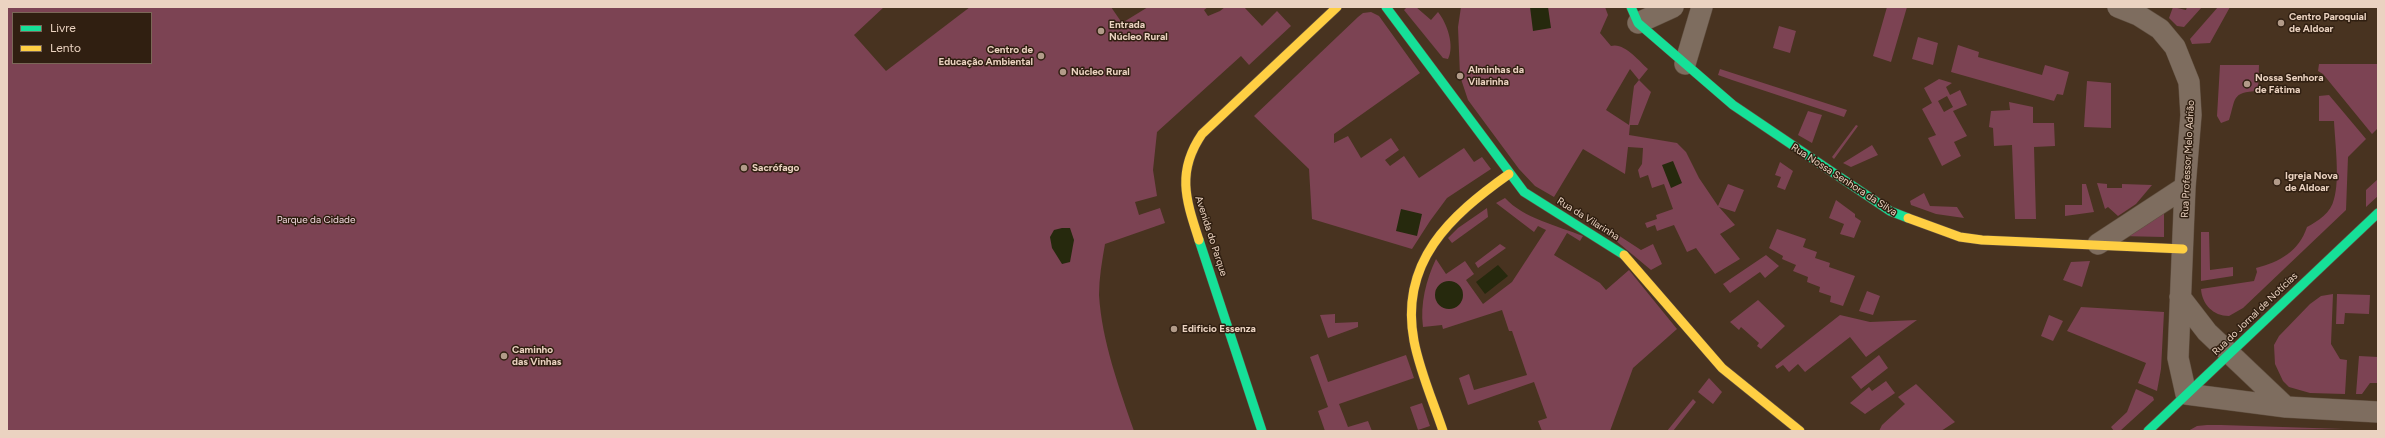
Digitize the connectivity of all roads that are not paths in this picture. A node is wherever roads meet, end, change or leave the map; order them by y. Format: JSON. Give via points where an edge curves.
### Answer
{"nodes":[{"id":1,"x":1337,"y":7,"type":"edge"},
{"id":2,"x":1386,"y":7,"type":"edge"},
{"id":3,"x":1673,"y":7,"type":"edge"},
{"id":4,"x":1702,"y":7,"type":"edge"},
{"id":5,"x":2118,"y":7,"type":"edge"},
{"id":6,"x":1634,"y":15,"type":"edge"},
{"id":7,"x":1685,"y":64,"type":"junction"},
{"id":8,"x":1509,"y":174,"type":"junction"},
{"id":9,"x":2185,"y":187,"type":"junction"},
{"id":10,"x":2378,"y":213,"type":"edge"},
{"id":11,"x":2098,"y":244,"type":"junction"},
{"id":12,"x":2183,"y":249,"type":"junction"},
{"id":13,"x":2180,"y":297,"type":"junction"},
{"id":14,"x":2230,"y":354,"type":"junction"},
{"id":15,"x":2186,"y":394,"type":"junction"},
{"id":16,"x":2286,"y":407,"type":"junction"},
{"id":17,"x":2378,"y":412,"type":"edge"},
{"id":18,"x":1262,"y":431,"type":"edge"},
{"id":19,"x":1444,"y":431,"type":"edge"},
{"id":20,"x":1800,"y":431,"type":"edge"},
{"id":21,"x":2148,"y":431,"type":"edge"}],
"edges":[{"from":1,"to":18,"type":"street","name":"Avenida do Parque","via":[[1202,134],[1191,149],[1185,167],[1184,185],[1191,215]]},
{"from":2,"to":8,"type":"street","name":"Rua da Vilarinha"},
{"from":3,"to":6,"type":"street"},
{"from":4,"to":7,"type":"street"},
{"from":5,"to":9,"type":"street","name":"Rua Professor Melo Adrião","via":[[2138,15],[2160,29],[2175,48],[2184,69],[2191,96]]},
{"from":6,"to":7,"type":"street","name":"Rua Nossa Senhora da Silva"},
{"from":7,"to":11,"type":"street","name":"Rua Nossa Senhora da Silva","via":[[1733,105],[1905,219],[1960,237],[1982,240]]},
{"from":8,"to":19,"type":"street","via":[[1458,212],[1433,240],[1415,280],[1411,298],[1414,342]]},
{"from":8,"to":20,"type":"street","name":"Rua da Vilarinha","via":[[1524,192],[1623,254],[1722,368]]},
{"from":9,"to":11,"type":"street"},
{"from":9,"to":12,"type":"street","name":"Rua Professor Melo Adrião"},
{"from":10,"to":14,"type":"street","name":"Rua do Jornal de Notícias"},
{"from":11,"to":12,"type":"street","name":"Rua Nossa Senhora da Silva"},
{"from":12,"to":13,"type":"street","name":"Rua Professor Melo Adrião"},
{"from":13,"to":14,"type":"street","via":[[2207,332]]},
{"from":13,"to":15,"type":"street","name":"Rua Professor Melo Adrião","via":[[2178,358]]},
{"from":14,"to":15,"type":"street","name":"Rua do Jornal de Notícias"},
{"from":14,"to":16,"type":"street"},
{"from":15,"to":16,"type":"street"},
{"from":15,"to":21,"type":"street","name":"Rua do Jornal de Notícias"},
{"from":16,"to":17,"type":"street"}]}
